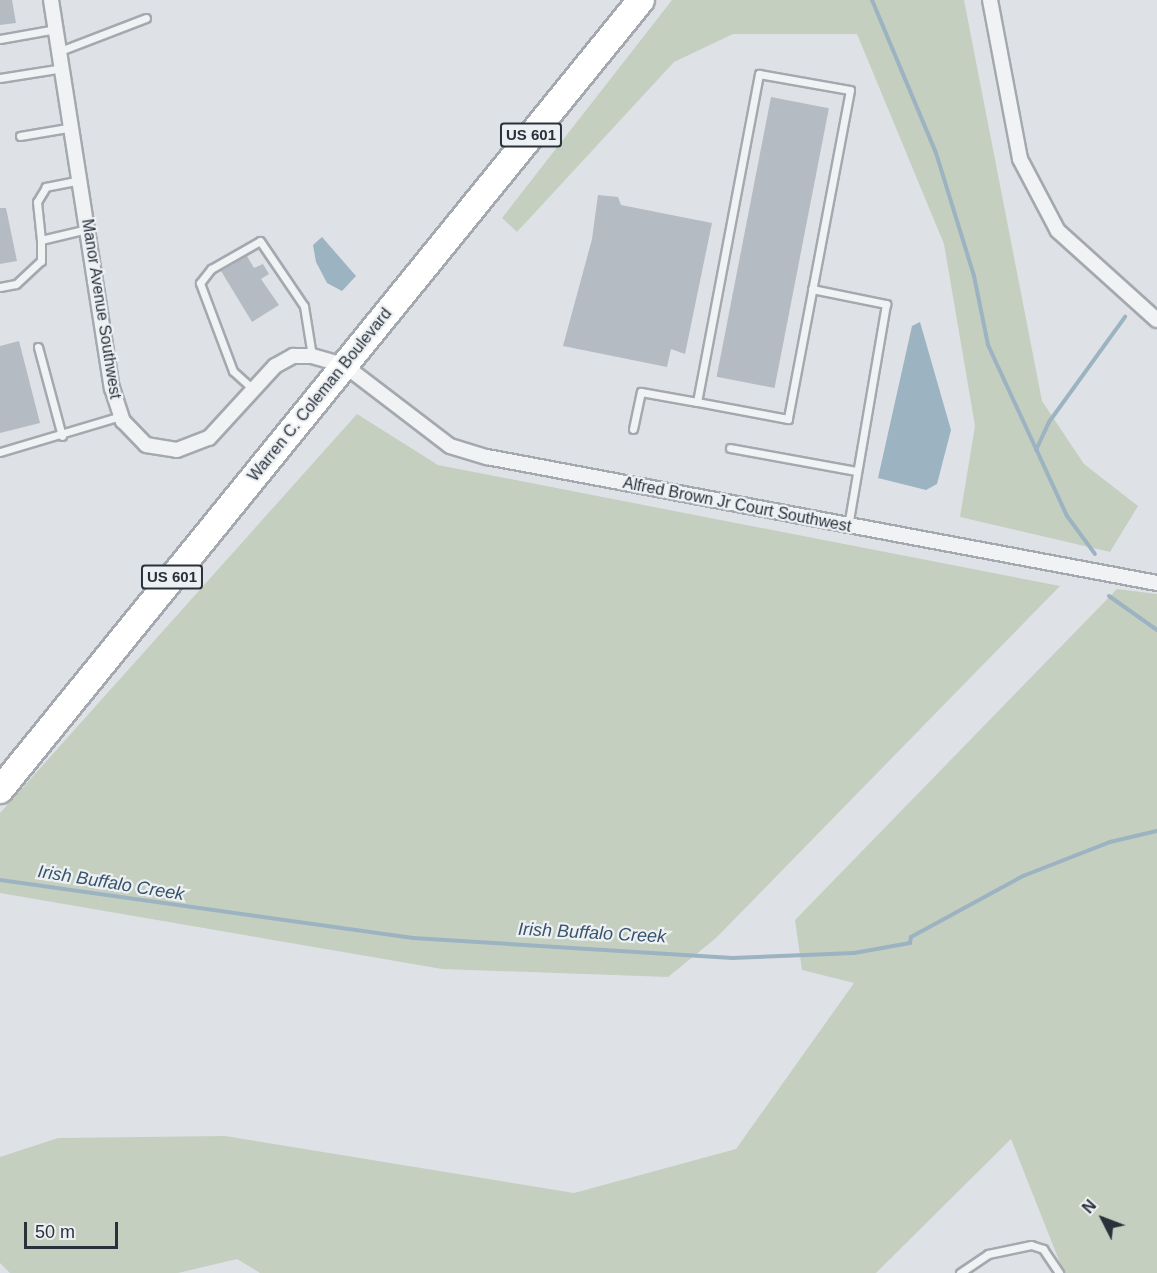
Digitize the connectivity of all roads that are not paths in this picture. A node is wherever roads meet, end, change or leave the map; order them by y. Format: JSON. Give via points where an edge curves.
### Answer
{"nodes":[{"id":1,"x":51,"y":0,"type":"edge"},
{"id":2,"x":641,"y":0,"type":"edge"},
{"id":3,"x":990,"y":0,"type":"edge"},
{"id":4,"x":146,"y":18,"type":"dead end"},
{"id":5,"x":56,"y":29,"type":"junction"},
{"id":6,"x":0,"y":39,"type":"edge"},
{"id":7,"x":60,"y":51,"type":"junction"},
{"id":8,"x":63,"y":68,"type":"junction"},
{"id":9,"x":0,"y":78,"type":"edge"},
{"id":10,"x":73,"y":127,"type":"junction"},
{"id":11,"x":20,"y":136,"type":"dead end"},
{"id":12,"x":81,"y":180,"type":"junction"},
{"id":13,"x":87,"y":228,"type":"junction"},
{"id":14,"x":41,"y":240,"type":"junction"},
{"id":15,"x":0,"y":287,"type":"edge"},
{"id":16,"x":812,"y":289,"type":"junction"},
{"id":17,"x":1157,"y":320,"type":"edge"},
{"id":18,"x":38,"y":347,"type":"dead end"},
{"id":19,"x":312,"y":356,"type":"junction"},
{"id":20,"x":344,"y":365,"type":"junction"},
{"id":21,"x":254,"y":390,"type":"junction"},
{"id":22,"x":697,"y":402,"type":"junction"},
{"id":23,"x":121,"y":416,"type":"junction"},
{"id":24,"x":633,"y":429,"type":"dead end"},
{"id":25,"x":62,"y":436,"type":"junction"},
{"id":26,"x":730,"y":448,"type":"dead end"},
{"id":27,"x":0,"y":452,"type":"edge"},
{"id":28,"x":857,"y":471,"type":"junction"},
{"id":29,"x":848,"y":526,"type":"junction"},
{"id":30,"x":1157,"y":583,"type":"edge"},
{"id":31,"x":0,"y":790,"type":"edge"},
{"id":32,"x":960,"y":1273,"type":"edge"},
{"id":33,"x":1059,"y":1273,"type":"edge"}],
"edges":[{"from":1,"to":5,"type":"street","name":"Manor Avenue Southwest"},
{"from":2,"to":20,"type":"highway","name":"Warren C. Coleman Boulevard","number":"US 601"},
{"from":3,"to":17,"type":"street","via":[[1015,136],[1031,180],[1058,231]]},
{"from":4,"to":7,"type":"lane"},
{"from":5,"to":6,"type":"lane"},
{"from":5,"to":7,"type":"street","name":"Manor Avenue Southwest"},
{"from":7,"to":8,"type":"street","name":"Manor Avenue Southwest"},
{"from":8,"to":9,"type":"lane"},
{"from":8,"to":10,"type":"street","name":"Manor Avenue Southwest"},
{"from":10,"to":11,"type":"lane"},
{"from":10,"to":12,"type":"street","name":"Manor Avenue Southwest"},
{"from":12,"to":13,"type":"street","name":"Manor Avenue Southwest"},
{"from":12,"to":14,"type":"lane","via":[[46,187],[41,194],[37,202]]},
{"from":13,"to":14,"type":"lane"},
{"from":13,"to":23,"type":"street","name":"Manor Avenue Southwest"},
{"from":14,"to":15,"type":"lane","via":[[41,261],[16,284]]},
{"from":16,"to":22,"type":"lane","via":[[788,418]]},
{"from":16,"to":22,"type":"lane","via":[[850,90],[759,74]]},
{"from":16,"to":28,"type":"lane","via":[[886,304]]},
{"from":18,"to":25,"type":"lane"},
{"from":19,"to":20,"type":"street","name":"Manor Avenue Southwest"},
{"from":19,"to":21,"type":"street","name":"Manor Avenue Southwest","via":[[284,360]]},
{"from":19,"to":21,"type":"lane","via":[[304,306],[260,241],[211,269],[200,283],[232,371]]},
{"from":20,"to":29,"type":"street","name":"Alfred Brown Jr Court Southwest","via":[[450,446]]},
{"from":20,"to":31,"type":"highway","name":"Warren C. Coleman Boulevard","number":"US 601"},
{"from":21,"to":23,"type":"street","name":"Manor Avenue Southwest","via":[[221,430],[177,450],[146,445]]},
{"from":22,"to":24,"type":"lane","via":[[641,392]]},
{"from":23,"to":25,"type":"lane"},
{"from":25,"to":27,"type":"lane"},
{"from":26,"to":28,"type":"lane"},
{"from":28,"to":29,"type":"lane"},
{"from":29,"to":30,"type":"street","name":"Alfred Brown Jr Court Southwest"},
{"from":32,"to":33,"type":"lane","via":[[988,1254],[1031,1245],[1043,1248]]}]}
